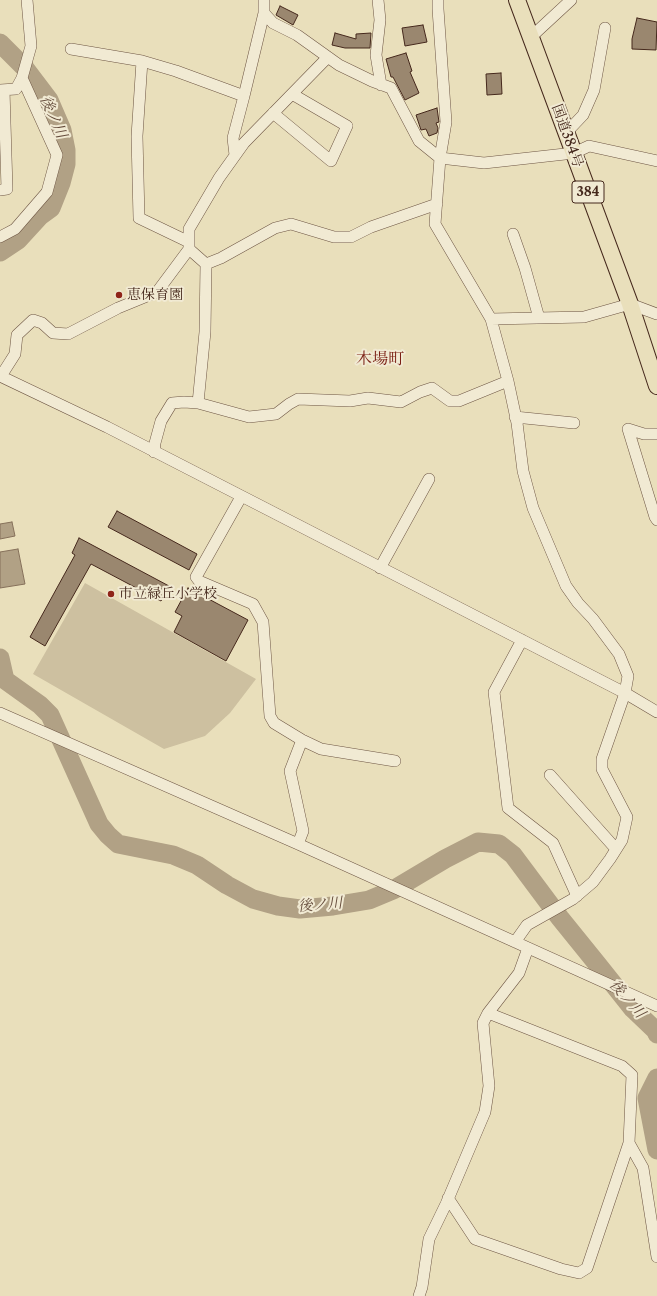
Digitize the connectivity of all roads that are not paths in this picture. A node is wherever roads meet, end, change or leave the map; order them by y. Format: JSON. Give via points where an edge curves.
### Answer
{"nodes":[{"id":1,"x":27,"y":0,"type":"edge"},
{"id":2,"x":264,"y":0,"type":"edge"},
{"id":3,"x":378,"y":0,"type":"edge"},
{"id":4,"x":438,"y":0,"type":"edge"},
{"id":5,"x":517,"y":0,"type":"edge"},
{"id":6,"x":571,"y":0,"type":"edge"},
{"id":7,"x":264,"y":13,"type":"junction"},
{"id":8,"x":605,"y":28,"type":"dead end"},
{"id":9,"x":531,"y":37,"type":"junction"},
{"id":10,"x":72,"y":49,"type":"dead end"},
{"id":11,"x":328,"y":57,"type":"junction"},
{"id":12,"x":142,"y":61,"type":"junction"},
{"id":13,"x":22,"y":78,"type":"junction"},
{"id":14,"x":381,"y":85,"type":"junction"},
{"id":15,"x":2,"y":90,"type":"edge"},
{"id":16,"x":292,"y":94,"type":"junction"},
{"id":17,"x":244,"y":96,"type":"junction"},
{"id":18,"x":273,"y":113,"type":"junction"},
{"id":19,"x":566,"y":133,"type":"junction"},
{"id":20,"x":574,"y":153,"type":"junction"},
{"id":21,"x":235,"y":155,"type":"junction"},
{"id":22,"x":440,"y":158,"type":"junction"},
{"id":23,"x":657,"y":161,"type":"edge"},
{"id":24,"x":0,"y":190,"type":"edge"},
{"id":25,"x":437,"y":204,"type":"junction"},
{"id":26,"x":513,"y":234,"type":"dead end"},
{"id":27,"x":0,"y":237,"type":"edge"},
{"id":28,"x":189,"y":246,"type":"junction"},
{"id":29,"x":206,"y":264,"type":"junction"},
{"id":30,"x":630,"y":304,"type":"junction"},
{"id":31,"x":657,"y":314,"type":"edge"},
{"id":32,"x":539,"y":318,"type":"junction"},
{"id":33,"x":491,"y":320,"type":"junction"},
{"id":34,"x":0,"y":376,"type":"edge"},
{"id":35,"x":508,"y":381,"type":"junction"},
{"id":36,"x":657,"y":386,"type":"edge"},
{"id":37,"x":198,"y":403,"type":"junction"},
{"id":38,"x":515,"y":416,"type":"junction"},
{"id":39,"x":574,"y":423,"type":"dead end"},
{"id":40,"x":657,"y":434,"type":"edge"},
{"id":41,"x":154,"y":452,"type":"junction"},
{"id":42,"x":429,"y":479,"type":"dead end"},
{"id":43,"x":241,"y":497,"type":"junction"},
{"id":44,"x":657,"y":520,"type":"edge"},
{"id":45,"x":380,"y":568,"type":"junction"},
{"id":46,"x":522,"y":640,"type":"junction"},
{"id":47,"x":625,"y":693,"type":"junction"},
{"id":48,"x":657,"y":712,"type":"edge"},
{"id":49,"x":0,"y":713,"type":"edge"},
{"id":50,"x":302,"y":740,"type":"junction"},
{"id":51,"x":395,"y":761,"type":"dead end"},
{"id":52,"x":550,"y":775,"type":"dead end"},
{"id":53,"x":298,"y":844,"type":"junction"},
{"id":54,"x":616,"y":849,"type":"junction"},
{"id":55,"x":577,"y":896,"type":"junction"},
{"id":56,"x":515,"y":942,"type":"junction"},
{"id":57,"x":528,"y":948,"type":"junction"},
{"id":58,"x":657,"y":1006,"type":"edge"},
{"id":59,"x":488,"y":1013,"type":"junction"},
{"id":60,"x":630,"y":1143,"type":"junction"},
{"id":61,"x":448,"y":1198,"type":"junction"},
{"id":62,"x":657,"y":1257,"type":"edge"},
{"id":63,"x":419,"y":1296,"type":"edge"}],
"edges":[{"from":1,"to":13,"type":"street","via":[[31,46]]},
{"from":2,"to":7,"type":"street"},
{"from":3,"to":14,"type":"street","via":[[380,20],[376,56]]},
{"from":4,"to":22,"type":"street","via":[[446,122]]},
{"from":5,"to":9,"type":"highway","name":"国道384号","number":"384"},
{"from":6,"to":9,"type":"street"},
{"from":7,"to":11,"type":"street","via":[[273,23],[297,35]]},
{"from":7,"to":17,"type":"street"},
{"from":8,"to":19,"type":"street","via":[[594,90],[583,115]]},
{"from":9,"to":19,"type":"highway","name":"国道384号","number":"384"},
{"from":10,"to":12,"type":"street"},
{"from":11,"to":14,"type":"street","via":[[339,66]]},
{"from":11,"to":16,"type":"street"},
{"from":12,"to":17,"type":"street"},
{"from":12,"to":28,"type":"street","via":[[137,136],[139,218]]},
{"from":13,"to":15,"type":"street","via":[[16,89]]},
{"from":13,"to":27,"type":"street","via":[[57,155],[47,192],[15,229]]},
{"from":14,"to":22,"type":"street","via":[[391,88],[419,142]]},
{"from":15,"to":24,"type":"street","via":[[7,189]]},
{"from":16,"to":18,"type":"street"},
{"from":16,"to":18,"type":"street","via":[[347,126],[331,161]]},
{"from":17,"to":21,"type":"street","via":[[233,138]]},
{"from":18,"to":21,"type":"street"},
{"from":19,"to":20,"type":"highway","name":"国道384号","number":"384"},
{"from":20,"to":22,"type":"street","via":[[484,163]]},
{"from":20,"to":23,"type":"street","via":[[590,146]]},
{"from":20,"to":30,"type":"highway","name":"国道384号","number":"384"},
{"from":21,"to":28,"type":"street","via":[[189,229]]},
{"from":22,"to":25,"type":"street"},
{"from":25,"to":29,"type":"street","via":[[371,227],[351,237],[334,237],[291,224],[275,228]]},
{"from":25,"to":33,"type":"street","via":[[435,224]]},
{"from":26,"to":32,"type":"street","via":[[526,268]]},
{"from":28,"to":29,"type":"street"},
{"from":28,"to":34,"type":"street","via":[[157,292],[118,308],[68,334],[53,333],[42,323],[33,320],[17,335],[15,354]]},
{"from":29,"to":37,"type":"street","via":[[205,332]]},
{"from":30,"to":31,"type":"street"},
{"from":30,"to":32,"type":"street","via":[[584,317]]},
{"from":30,"to":36,"type":"highway","name":"国道384号","number":"384"},
{"from":32,"to":33,"type":"street"},
{"from":33,"to":35,"type":"street"},
{"from":34,"to":41,"type":"street"},
{"from":35,"to":37,"type":"street","via":[[459,401],[450,401],[432,388],[401,402],[368,398],[350,401],[298,399],[276,414],[249,417]]},
{"from":35,"to":38,"type":"street"},
{"from":37,"to":41,"type":"street","via":[[172,403],[161,421],[154,442]]},
{"from":38,"to":39,"type":"street"},
{"from":38,"to":47,"type":"street","via":[[523,471],[533,508],[566,586],[619,654],[628,676]]},
{"from":40,"to":44,"type":"street","via":[[644,434],[628,429]]},
{"from":41,"to":43,"type":"street"},
{"from":42,"to":45,"type":"street"},
{"from":43,"to":45,"type":"street"},
{"from":43,"to":50,"type":"street","via":[[196,578],[253,604],[263,622],[270,716],[274,723]]},
{"from":45,"to":46,"type":"street"},
{"from":46,"to":47,"type":"street"},
{"from":46,"to":55,"type":"street","via":[[494,692],[508,808],[553,843]]},
{"from":47,"to":48,"type":"street"},
{"from":47,"to":54,"type":"street","via":[[602,759],[602,769],[626,817],[622,840]]},
{"from":49,"to":53,"type":"street"},
{"from":50,"to":51,"type":"street","via":[[322,749]]},
{"from":50,"to":53,"type":"street","via":[[290,771],[303,831]]},
{"from":52,"to":54,"type":"street"},
{"from":53,"to":56,"type":"street"},
{"from":54,"to":55,"type":"street","via":[[593,882]]},
{"from":55,"to":56,"type":"street","via":[[527,925]]},
{"from":56,"to":57,"type":"street"},
{"from":57,"to":58,"type":"street"},
{"from":57,"to":59,"type":"street","via":[[519,973]]},
{"from":59,"to":60,"type":"street","via":[[622,1066],[632,1075]]},
{"from":59,"to":61,"type":"street","via":[[484,1023],[489,1086],[485,1112]]},
{"from":60,"to":61,"type":"street","via":[[587,1268],[579,1273],[475,1239]]},
{"from":60,"to":62,"type":"street","via":[[643,1168]]},
{"from":61,"to":63,"type":"street","via":[[429,1239]]}]}
